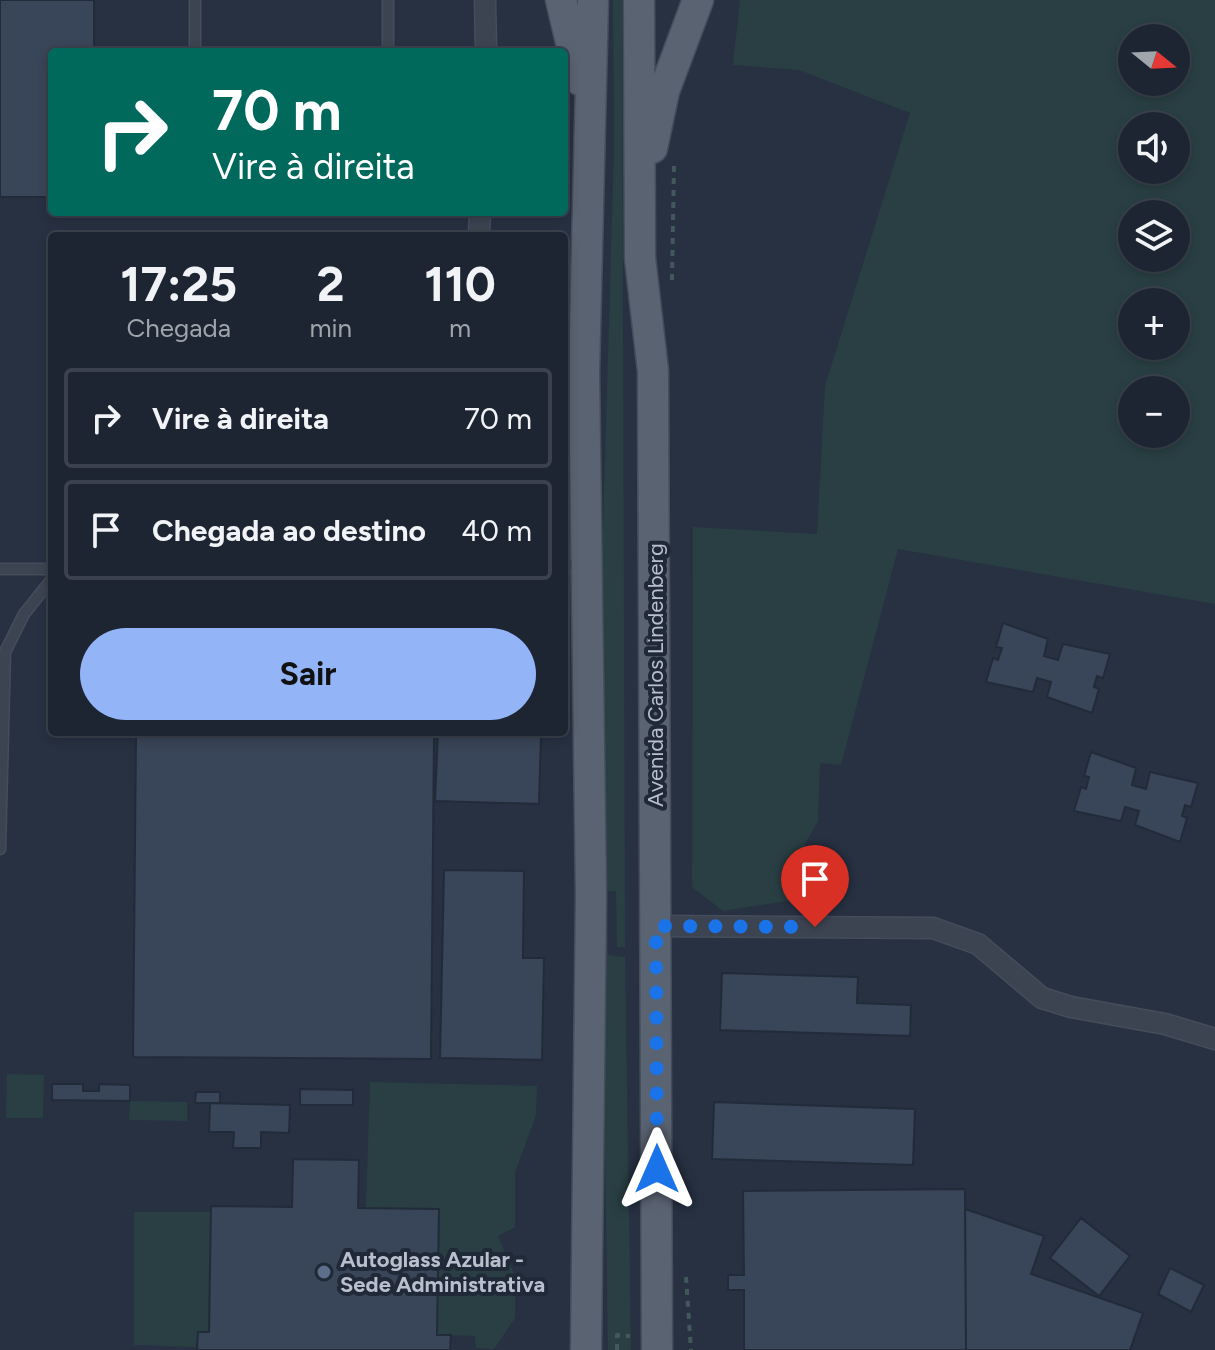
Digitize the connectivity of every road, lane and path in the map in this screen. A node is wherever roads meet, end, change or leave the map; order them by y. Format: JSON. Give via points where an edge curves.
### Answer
{"nodes":[{"id":1,"x":195,"y":0,"type":"edge"},
{"id":2,"x":388,"y":0,"type":"edge"},
{"id":3,"x":485,"y":0,"type":"edge"},
{"id":4,"x":561,"y":0,"type":"edge"},
{"id":5,"x":593,"y":0,"type":"edge"},
{"id":6,"x":639,"y":0,"type":"edge"},
{"id":7,"x":698,"y":0,"type":"edge"},
{"id":8,"x":195,"y":48,"type":"edge"},
{"id":9,"x":388,"y":48,"type":"edge"},
{"id":10,"x":486,"y":48,"type":"edge"},
{"id":11,"x":591,"y":156,"type":"junction"},
{"id":12,"x":640,"y":217,"type":"junction"},
{"id":13,"x":584,"y":372,"type":"junction"},
{"id":14,"x":568,"y":393,"type":"edge"},
{"id":15,"x":574,"y":524,"type":"edge"},
{"id":16,"x":575,"y":565,"type":"edge"},
{"id":17,"x":0,"y":569,"type":"edge"},
{"id":18,"x":48,"y":569,"type":"edge"},
{"id":19,"x":48,"y":584,"type":"edge"},
{"id":20,"x":0,"y":849,"type":"edge"},
{"id":21,"x":656,"y":926,"type":"junction"},
{"id":22,"x":1215,"y":1039,"type":"edge"},
{"id":23,"x":586,"y":1350,"type":"edge"},
{"id":24,"x":657,"y":1350,"type":"edge"}],
"edges":[{"from":1,"to":8,"type":"lane"},
{"from":2,"to":9,"type":"lane"},
{"from":3,"to":10,"type":"street"},
{"from":4,"to":11,"type":"main road"},
{"from":5,"to":11,"type":"main road"},
{"from":6,"to":12,"type":"main road","name":"Avenida Carlos Lindenberg"},
{"from":7,"to":12,"type":"main road","via":[[664,91]]},
{"from":11,"to":13,"type":"main road"},
{"from":12,"to":21,"type":"main road","name":"Avenida Carlos Lindenberg","via":[[653,371]]},
{"from":13,"to":14,"type":"street"},
{"from":13,"to":15,"type":"main road"},
{"from":15,"to":16,"type":"main road"},
{"from":16,"to":23,"type":"main road","via":[[591,895]]},
{"from":17,"to":18,"type":"lane"},
{"from":19,"to":20,"type":"lane","via":[[24,614],[5,652]]},
{"from":21,"to":22,"type":"street","via":[[933,928],[978,944],[1042,998]]},
{"from":21,"to":24,"type":"main road","name":"Avenida Carlos Lindenberg"}]}
